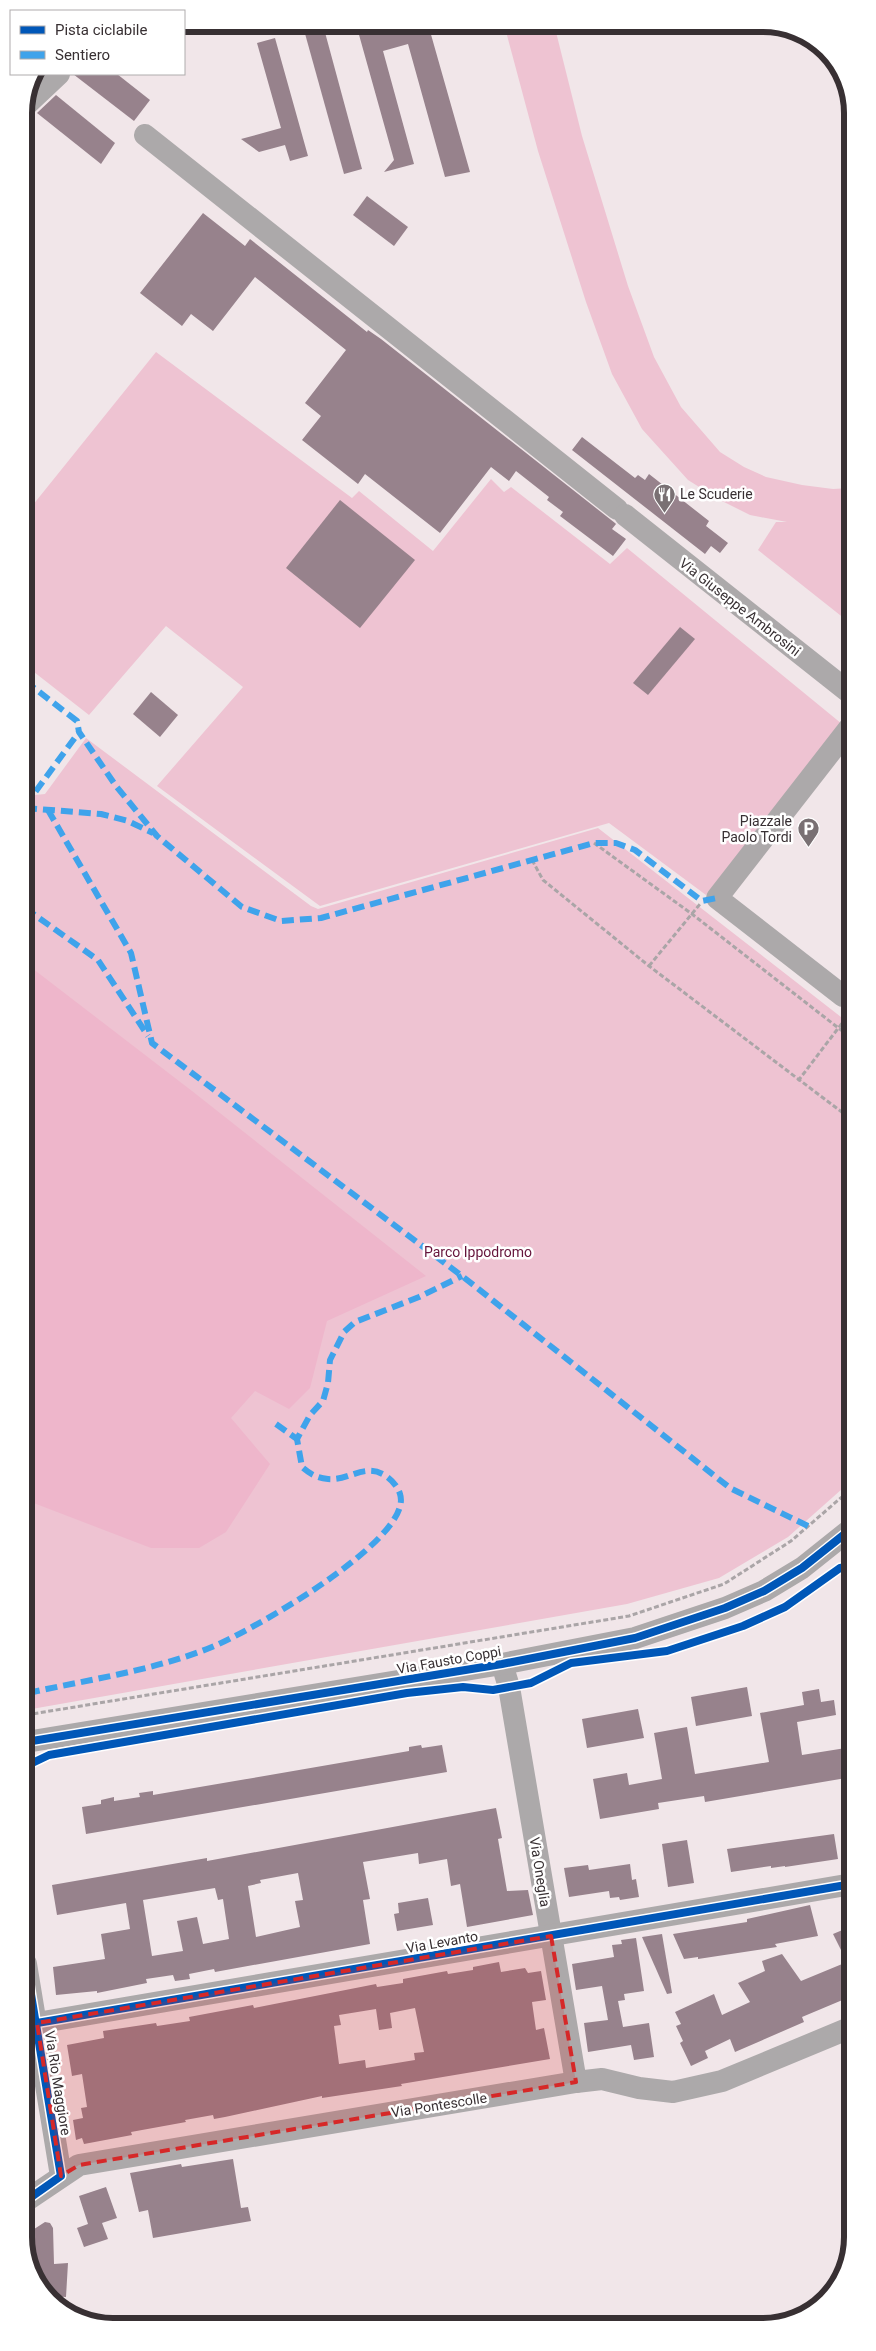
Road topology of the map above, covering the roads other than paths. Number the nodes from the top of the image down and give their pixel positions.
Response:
1 (58, 75) edge
2 (34, 97) edge
3 (145, 135) dead end
4 (844, 688) edge
5 (844, 735) edge
6 (844, 996) edge
7 (844, 1535) edge
8 (502, 1664) junction
9 (32, 1741) edge
10 (844, 1885) edge
11 (551, 1936) junction
12 (32, 1997) edge
13 (37, 2023) junction
14 (844, 2030) edge
15 (576, 2082) junction
16 (61, 2176) junction
17 (32, 2196) edge

1 - 2 street
3 - 4 street, Via Giuseppe Ambrosini
5 - 6 street
7 - 8 street, Via Fausto Coppi
8 - 9 street, Via Fausto Coppi
8 - 11 street, Via Oneglia
10 - 11 street, Via Levanto
11 - 13 street, Via Levanto
11 - 15 street, Via Oneglia
12 - 13 street, Via Rio Maggiore
13 - 16 street, Via Rio Maggiore
14 - 15 street, Via Pontescolle
15 - 16 street, Via Pontescolle
16 - 17 street, Via Pontescolle

